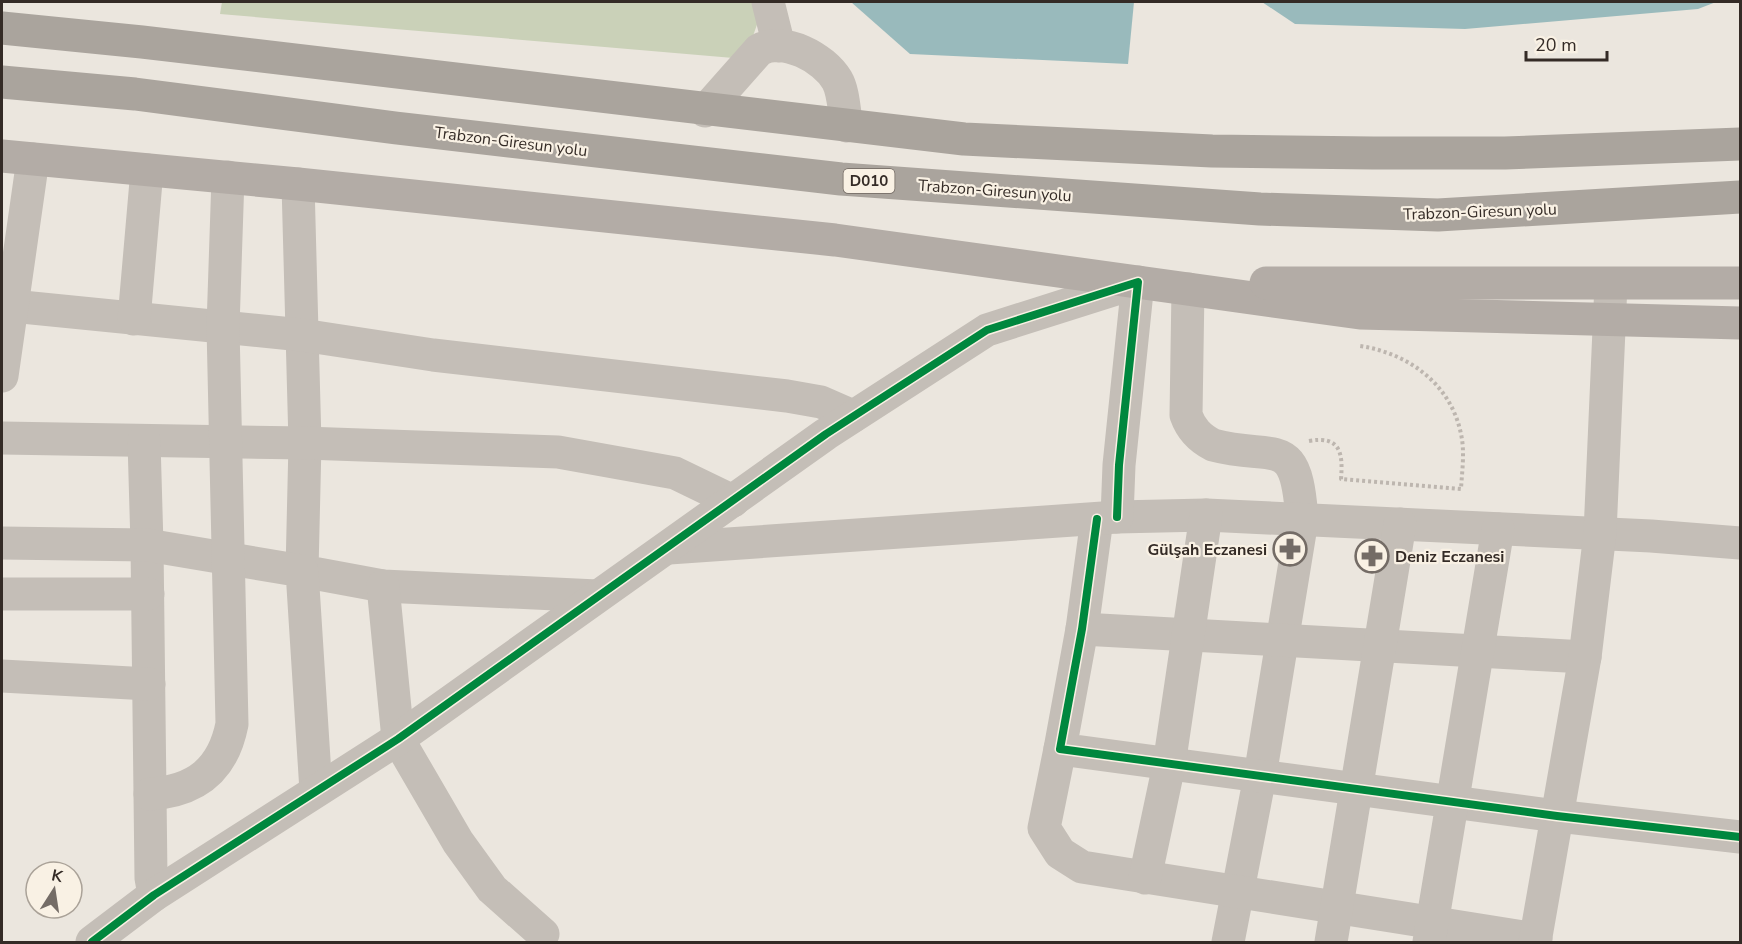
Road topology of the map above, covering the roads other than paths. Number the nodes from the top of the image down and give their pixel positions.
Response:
1 (768, 2) edge
2 (2, 28) edge
3 (779, 46) junction
4 (2, 82) edge
5 (705, 111) junction
6 (846, 126) junction
7 (1740, 144) edge
8 (2, 156) edge
9 (33, 159) junction
10 (147, 170) junction
11 (228, 177) junction
12 (298, 184) junction
13 (1740, 197) edge
14 (1438, 215) junction
15 (1740, 218) edge
16 (1138, 282) junction
17 (1740, 283) edge
18 (1611, 284) junction
19 (1188, 289) junction
20 (7, 306) edge
21 (134, 319) junction
22 (1610, 319) junction
23 (1740, 323) edge
24 (223, 327) junction
25 (302, 335) junction
26 (2, 376) edge
27 (853, 416) junction
28 (2, 438) edge
29 (144, 441) junction
30 (225, 442) junction
31 (305, 443) junction
32 (733, 501) junction
33 (1206, 515) junction
34 (1107, 518) junction
35 (1302, 520) junction
36 (1400, 524) junction
37 (1498, 529) junction
38 (1600, 533) junction
39 (2, 543) edge
40 (1740, 543) edge
41 (147, 545) junction
42 (669, 548) junction
43 (227, 559) junction
44 (302, 571) junction
45 (383, 586) junction
46 (2, 594) edge
47 (148, 594) junction
48 (597, 596) junction
49 (1083, 629) junction
50 (1190, 634) junction
51 (1282, 639) junction
52 (1381, 645) junction
53 (1478, 651) junction
54 (1585, 657) junction
55 (2, 676) edge
56 (149, 684) junction
57 (398, 739) junction
58 (1060, 749) junction
59 (1169, 765) junction
60 (1260, 776) junction
61 (1357, 789) junction
62 (316, 791) junction
63 (150, 794) junction
64 (1453, 801) junction
65 (1557, 816) junction
66 (1740, 837) edge
67 (1144, 878) junction
68 (1237, 892) junction
69 (154, 895) junction
70 (1337, 908) junction
71 (1431, 933) edge
72 (543, 934) dead end
73 (1535, 941) edge
74 (92, 942) edge
75 (1228, 942) edge
76 (1330, 942) edge

1 - 3 street
2 - 5 highway
3 - 5 street
3 - 6 street
4 - 14 highway, Trabzon-Giresun yolu / D010
5 - 6 highway
6 - 7 highway
8 - 9 main road
9 - 10 main road
9 - 20 street
10 - 11 main road
10 - 21 street
11 - 12 main road
11 - 24 street
12 - 16 main road
12 - 25 street
13 - 14 highway, Trabzon-Giresun yolu / D010
14 - 15 highway
16 - 18 main road
16 - 19 main road
16 - 27 street
16 - 34 street
17 - 18 main road
18 - 22 street
19 - 22 main road
19 - 35 street
20 - 21 street
20 - 26 street
21 - 24 street
22 - 23 main road
22 - 38 street
24 - 25 street
24 - 30 street
25 - 27 street
25 - 31 street
27 - 32 street
28 - 29 street
29 - 30 street
29 - 41 street
30 - 31 street
30 - 43 street
31 - 32 street
31 - 44 street
32 - 42 street
33 - 34 street
33 - 35 street
33 - 50 street
34 - 42 street
34 - 49 street
35 - 36 street
35 - 51 street
36 - 37 street
36 - 52 street
37 - 38 street
37 - 53 street
38 - 40 street
38 - 54 street
39 - 41 street
41 - 43 street
41 - 47 street
42 - 48 street
43 - 44 street
43 - 63 street
44 - 45 street
44 - 62 street
45 - 48 street
45 - 57 street
46 - 47 street
47 - 56 street
48 - 57 street
49 - 50 street
49 - 58 street
50 - 51 street
50 - 59 street
51 - 52 street
51 - 60 street
52 - 53 street
52 - 61 street
53 - 54 street
53 - 64 street
54 - 65 street
55 - 56 street
56 - 63 street
57 - 62 street
57 - 72 street
58 - 59 street
58 - 67 street
59 - 60 street
59 - 67 street
60 - 61 street
60 - 68 street
61 - 64 street
61 - 70 street
62 - 69 street
63 - 69 street
64 - 65 street
64 - 71 street
65 - 66 street
65 - 73 street
67 - 68 street
68 - 70 street
68 - 75 street
69 - 74 street
70 - 71 street
70 - 76 street
71 - 73 street

